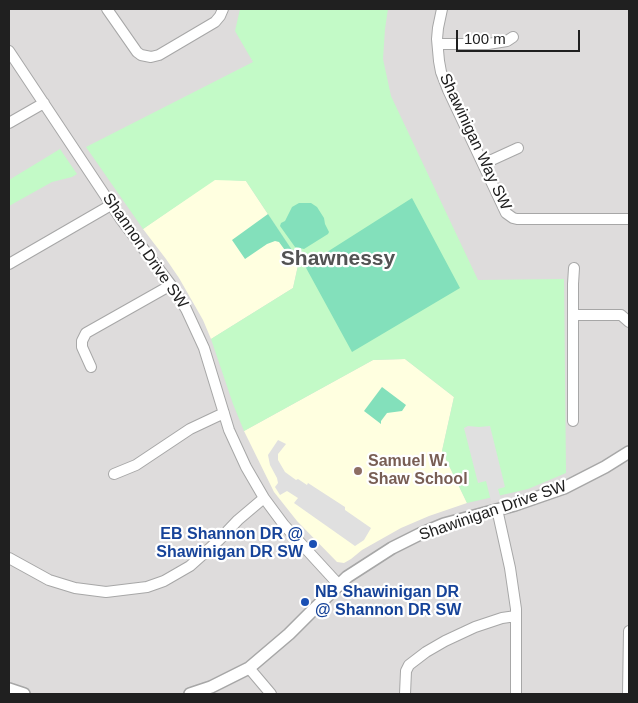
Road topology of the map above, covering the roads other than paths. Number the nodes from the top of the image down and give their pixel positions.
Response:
1 (107, 9) edge
2 (223, 9) edge
3 (442, 9) edge
4 (513, 37) dead end
5 (438, 44) junction
6 (9, 51) edge
7 (44, 103) junction
8 (9, 123) edge
9 (518, 148) dead end
10 (483, 164) junction
11 (111, 205) junction
12 (629, 219) edge
13 (9, 264) edge
14 (574, 268) dead end
15 (171, 285) junction
16 (573, 315) junction
17 (629, 322) edge
18 (91, 367) dead end
19 (224, 413) junction
20 (573, 421) dead end
21 (629, 452) edge
22 (114, 474) dead end
23 (264, 498) junction
24 (497, 509) junction
25 (9, 558) edge
26 (339, 585) junction
27 (516, 616) junction
28 (629, 631) edge
29 (249, 668) junction
30 (629, 678) edge
31 (9, 689) edge
32 (22, 694) edge
33 (190, 694) edge
34 (271, 694) edge
35 (405, 694) edge
36 (516, 694) edge
37 (628, 694) edge

1 - 2 street
3 - 5 street, Shawinigan Way SW
4 - 5 street
5 - 10 street, Shawinigan Way SW
6 - 7 street, Shannon Drive SW
7 - 8 street
7 - 11 street, Shannon Drive SW
9 - 10 street
10 - 12 street, Shawinigan Way SW
11 - 13 street
11 - 15 street, Shannon Drive SW
14 - 16 street
15 - 18 street
15 - 19 street, Shannon Drive SW
16 - 17 street
16 - 20 street
19 - 22 street
19 - 23 street, Shannon Drive SW
21 - 24 street, Shawinigan Drive SW
23 - 25 street
23 - 26 street, Shannon Drive SW
24 - 26 street, Shawinigan Drive SW
24 - 27 street
26 - 29 street, Shawinigan Drive SW
27 - 35 street
27 - 36 street
28 - 30 street
29 - 33 street, Shawinigan Drive SW
29 - 34 street
30 - 37 street
31 - 32 street

